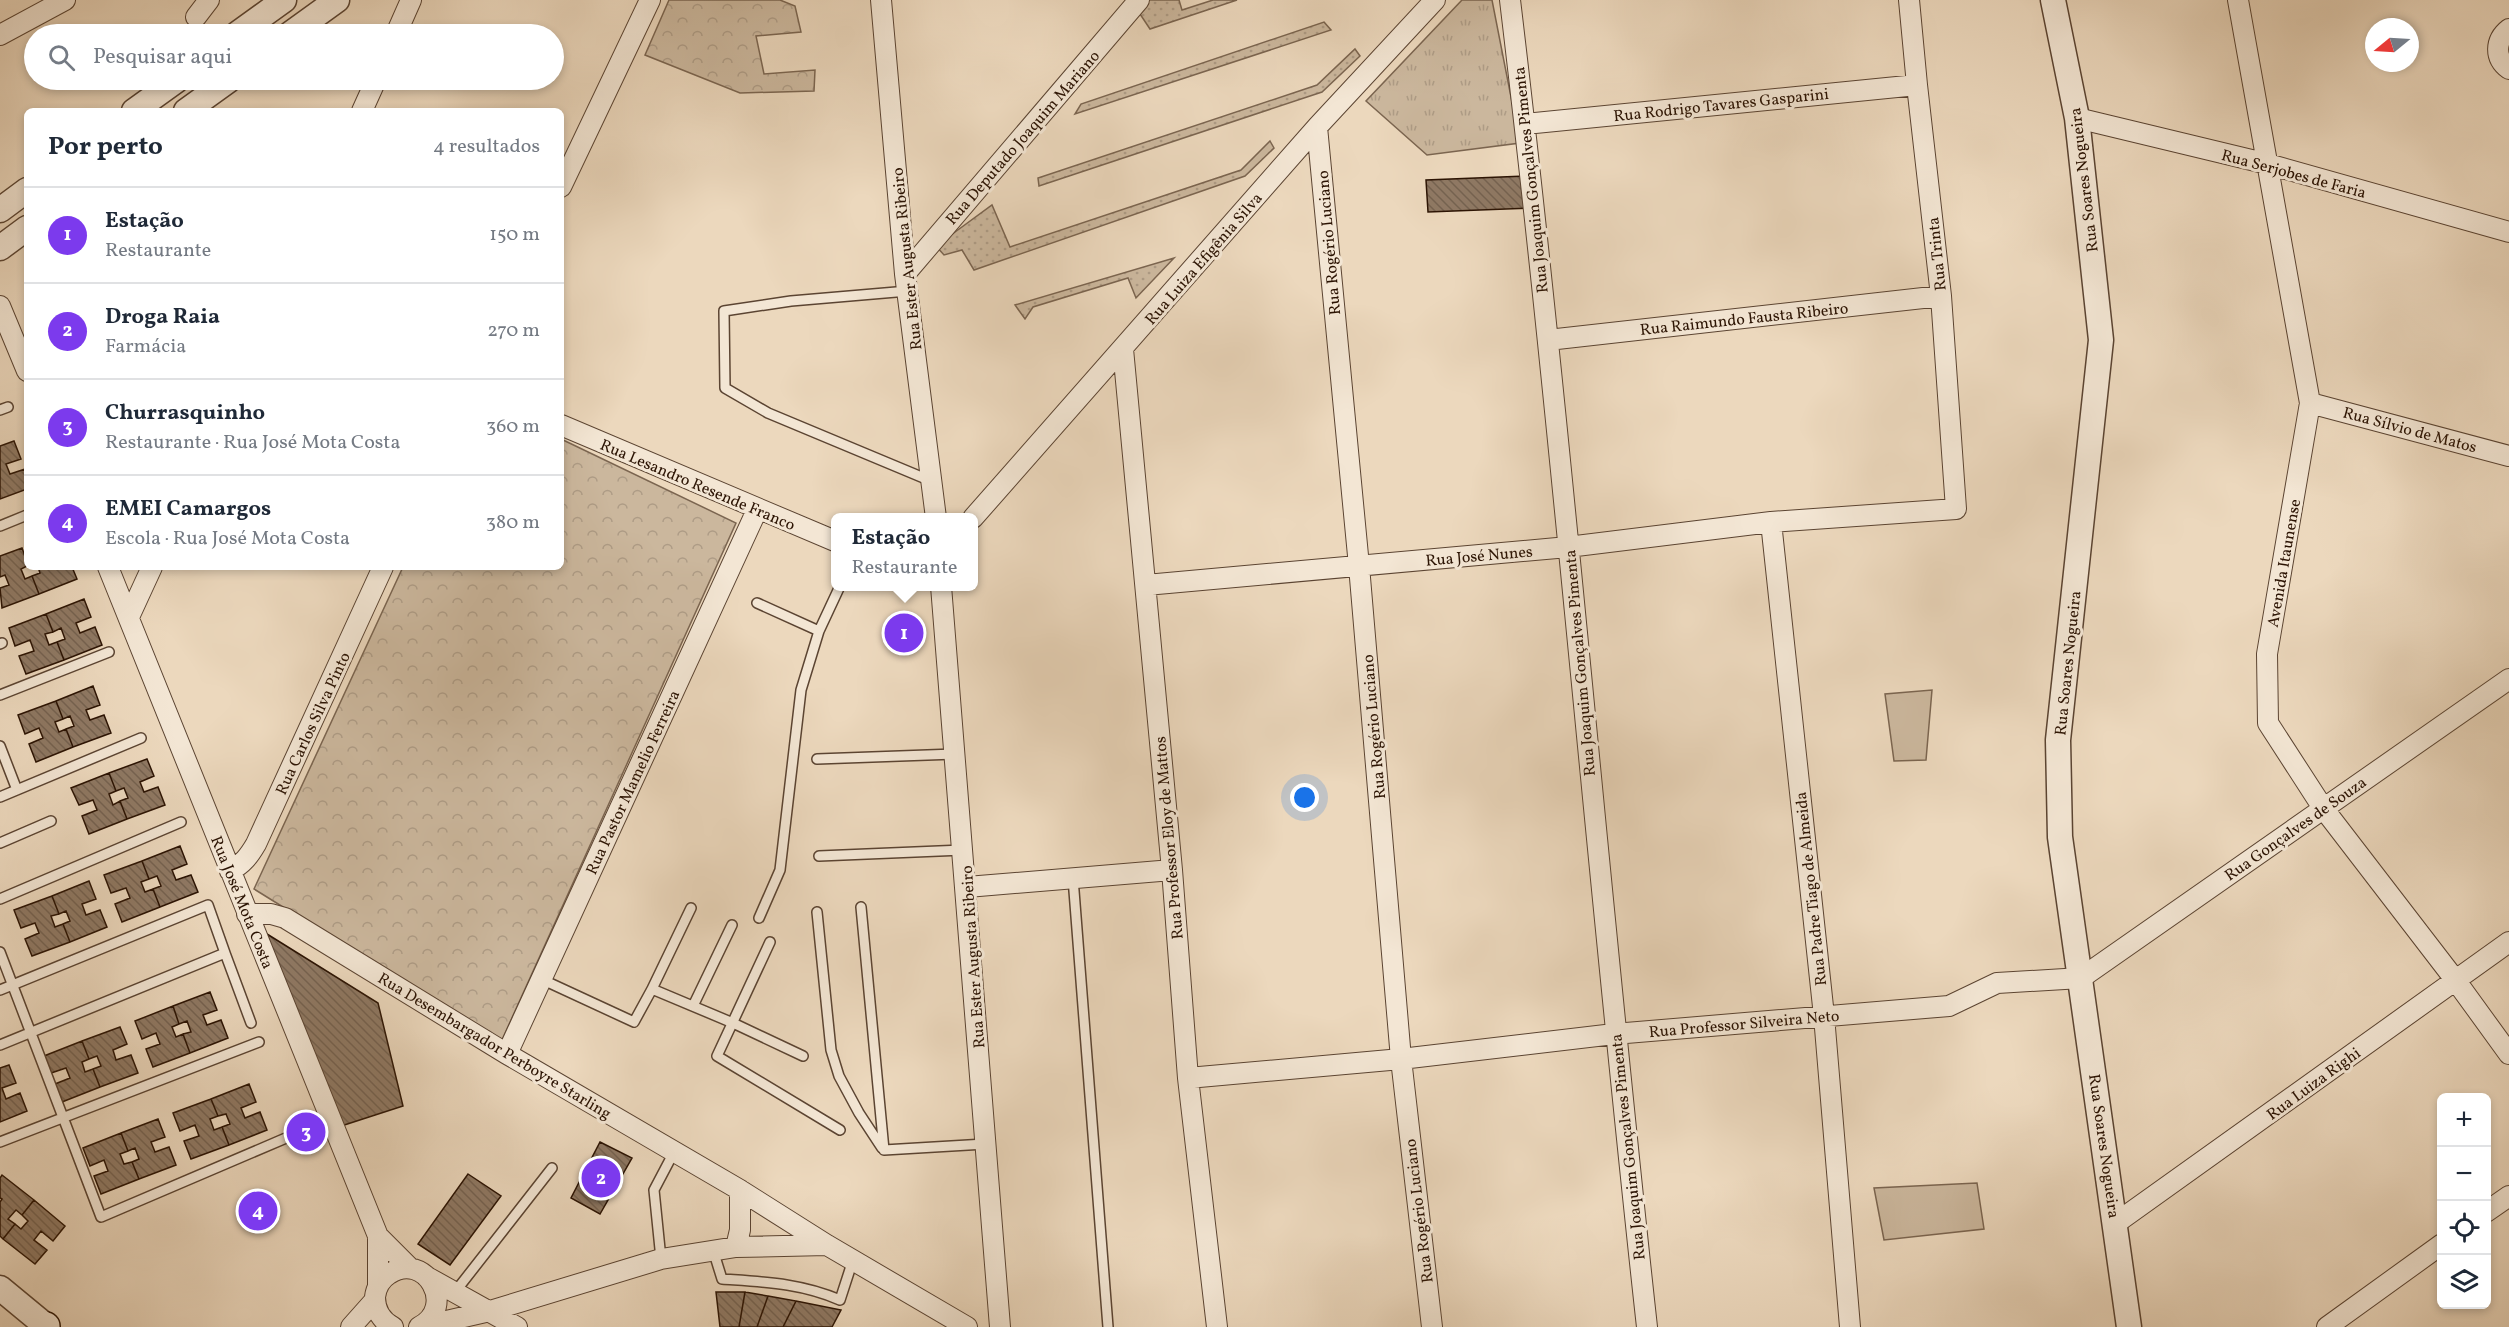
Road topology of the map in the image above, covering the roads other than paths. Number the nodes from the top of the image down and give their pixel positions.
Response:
1 (65, 0) edge
2 (209, 0) edge
3 (284, 0) edge
4 (337, 0) edge
5 (411, 0) edge
6 (650, 0) edge
7 (881, 0) edge
8 (1140, 0) edge
9 (1434, 0) edge
10 (1510, 0) edge
11 (1910, 0) edge
12 (2053, 0) edge
13 (2238, 0) edge
14 (196, 17) dead end
15 (251, 24) edge
16 (304, 24) edge
17 (400, 24) edge
18 (2509, 29) edge
19 (0, 35) edge
20 (2509, 69) edge
21 (1917, 85) junction
22 (163, 90) edge
23 (215, 90) edge
24 (371, 90) edge
25 (138, 108) edge
26 (190, 108) edge
27 (363, 108) edge
28 (2077, 118) junction
29 (1525, 123) junction
30 (1317, 128) junction
31 (2268, 164) junction
32 (564, 181) edge
33 (24, 192) edge
34 (0, 210) edge
35 (24, 230) edge
36 (2509, 232) edge
37 (0, 248) edge
38 (907, 282) junction
39 (1941, 296) junction
40 (0, 306) edge
41 (1548, 340) junction
42 (1123, 349) junction
43 (24, 364) edge
44 (2310, 403) junction
45 (564, 426) edge
46 (2509, 456) edge
47 (931, 481) junction
48 (1956, 509) joint
49 (757, 510) junction
50 (935, 513) edge
51 (977, 513) edge
52 (24, 516) edge
53 (1772, 522) junction
54 (0, 526) edge
55 (831, 539) edge
56 (1568, 547) junction
57 (1359, 566) junction
58 (109, 570) edge
59 (151, 570) edge
60 (382, 570) edge
61 (1146, 585) junction
62 (838, 591) edge
63 (941, 591) edge
64 (757, 603) dead end
65 (129, 616) junction
66 (819, 631) junction
67 (109, 652) dead end
68 (2509, 679) edge
69 (0, 695) edge
70 (141, 738) dead end
71 (0, 746) edge
72 (955, 753) junction
73 (817, 759) dead end
74 (17, 790) junction
75 (0, 797) edge
76 (2323, 808) junction
77 (51, 821) dead end
78 (181, 822) dead end
79 (0, 843) edge
80 (963, 850) junction
81 (819, 856) dead end
82 (1172, 870) junction
83 (230, 871) junction
84 (1073, 878) junction
85 (966, 887) junction
86 (0, 898) edge
87 (861, 907) dead end
88 (691, 908) dead end
89 (817, 912) dead end
90 (247, 914) junction
91 (759, 918) dead end
92 (732, 925) dead end
93 (770, 942) dead end
94 (2509, 942) edge
95 (0, 952) edge
96 (225, 953) junction
97 (2081, 978) junction
98 (541, 979) junction
99 (2456, 981) junction
100 (13, 985) junction
101 (652, 989) junction
102 (0, 990) edge
103 (693, 1006) junction
104 (1824, 1016) junction
105 (250, 1023) dead end
106 (733, 1023) junction
107 (31, 1033) junction
108 (1614, 1034) junction
109 (259, 1042) dead end
110 (0, 1045) edge
111 (507, 1054) junction
112 (2509, 1054) edge
113 (803, 1056) dead end
114 (1401, 1059) junction
115 (1188, 1078) junction
116 (63, 1118) junction
117 (840, 1130) dead end
118 (286, 1138) dead end
119 (0, 1142) edge
120 (986, 1144) junction
121 (884, 1150) junction
122 (674, 1152) junction
123 (552, 1168) dead end
124 (740, 1190) junction
125 (2509, 1196) edge
126 (2491, 1209) edge
127 (2116, 1223) junction
128 (378, 1236) junction
129 (827, 1245) junction
130 (736, 1247) junction
131 (2437, 1248) edge
132 (713, 1250) junction
133 (661, 1259) junction
134 (853, 1260) junction
135 (410, 1268) junction
136 (429, 1278) junction
137 (0, 1288) edge
138 (377, 1292) junction
139 (455, 1292) junction
140 (490, 1311) junction
141 (422, 1325) edge
142 (46, 1327) edge
143 (351, 1327) edge
144 (393, 1327) edge
145 (517, 1327) edge
146 (967, 1327) edge
147 (1000, 1327) edge
148 (1108, 1327) edge
149 (1217, 1327) edge
150 (1432, 1327) edge
151 (1647, 1327) edge
152 (1850, 1327) edge
153 (2129, 1327) edge
154 (2327, 1327) edge

1 - 19 street
2 - 14 street
3 - 15 street
4 - 16 street
5 - 17 street
6 - 32 street
7 - 38 street, Rua Ester Augusta Ribeiro
8 - 38 street, Rua Deputado Joaquim Mariano
9 - 30 street, Rua Luiza Efigênia Silva
10 - 29 street, Rua Joaquim Gonçalves Pimenta
11 - 21 street, Rua Trinta
12 - 28 street, Rua Soares Nogueira
13 - 31 street, Avenida Itaunense
18 - 20 street
21 - 29 street, Rua Rodrigo Tavares Gasparini
21 - 39 street, Rua Trinta
22 - 25 street
23 - 26 street
24 - 27 street
28 - 31 street, Rua Serjobes de Faria
28 - 97 street, Rua Soares Nogueira
29 - 41 street, Rua Joaquim Gonçalves Pimenta
30 - 42 street, Rua Luiza Efigênia Silva
30 - 57 street, Rua Rogério Luciano
31 - 36 street, Rua Serjobes de Faria
31 - 44 street, Avenida Itaunense
33 - 34 street
35 - 37 street
38 - 47 street, Rua Ester Augusta Ribeiro
38 - 47 lane
39 - 41 street, Rua Raimundo Fausta Ribeiro
39 - 48 street, Rua Trinta
40 - 43 street
41 - 56 street, Rua Joaquim Gonçalves Pimenta
42 - 51 street, Rua Luiza Efigênia Silva
42 - 61 street, Rua Professor Eloy de Mattos
44 - 46 street, Rua Sílvio de Matos
44 - 76 street, Avenida Itaunense
45 - 49 street, Rua Lesandro Resende Franco
47 - 50 street, Rua Ester Augusta Ribeiro
48 - 53 street, Rua José Nunes
49 - 55 street, Rua Lesandro Resende Franco
49 - 98 street, Rua Pastor Mamelio Ferreira
52 - 54 lane
53 - 56 street, Rua José Nunes
53 - 104 street, Rua Padre Tiago de Almeida
56 - 57 street, Rua José Nunes
56 - 108 street, Rua Joaquim Gonçalves Pimenta
57 - 61 street, Rua José Nunes
57 - 114 street, Rua Rogério Luciano
58 - 65 street, Rua José Mota Costa
59 - 65 street
60 - 83 street, Rua Carlos Silva Pinto
61 - 82 street, Rua Professor Eloy de Mattos
62 - 66 lane
63 - 72 street, Rua Ester Augusta Ribeiro
64 - 66 lane
65 - 83 street, Rua José Mota Costa
66 - 91 lane
67 - 69 lane
68 - 76 street, Rua Gonçalves de Souza
70 - 74 lane
71 - 74 lane
72 - 73 lane
72 - 80 street, Rua Ester Augusta Ribeiro
74 - 75 lane
76 - 97 street, Rua Gonçalves de Souza
76 - 99 street, Avenida Itaunense
77 - 79 lane
78 - 86 lane
80 - 81 lane
80 - 85 street, Rua Ester Augusta Ribeiro
82 - 84 street
82 - 115 street, Rua Professor Eloy de Mattos
83 - 90 street, Rua José Mota Costa
84 - 85 street
84 - 148 lane
85 - 120 street, Rua Ester Augusta Ribeiro
87 - 121 lane
88 - 101 lane
89 - 121 lane
90 - 111 street, Rua Desembargador Perboyre Starling
90 - 128 street, Rua José Mota Costa
92 - 103 lane
93 - 106 lane
94 - 99 street, Rua Luiza Righi
95 - 100 lane
96 - 100 lane
96 - 105 lane
96 - 107 lane
97 - 104 street, Rua Professor Silveira Neto
97 - 127 street, Rua Soares Nogueira
98 - 101 lane
98 - 111 street, Rua Pastor Mamelio Ferreira
99 - 112 street, Avenida Itaunense
99 - 127 street, Rua Luiza Righi
100 - 102 lane
100 - 107 lane
101 - 103 lane
103 - 106 lane
104 - 108 street, Rua Professor Silveira Neto
104 - 152 street, Rua Padre Tiago de Almeida
106 - 113 lane
106 - 117 lane
107 - 110 lane
107 - 116 lane
108 - 114 street, Rua Professor Silveira Neto
108 - 151 street, Rua Joaquim Gonçalves Pimenta
109 - 116 lane
111 - 122 street, Rua Desembargador Perboyre Starling
114 - 115 street, Rua Professor Silveira Neto
114 - 150 street, Rua Rogério Luciano
115 - 149 street, Rua Professor Eloy de Mattos
116 - 118 lane
116 - 119 lane
120 - 121 lane
120 - 147 street, Rua Ester Augusta Ribeiro
122 - 124 street, Rua Desembargador Perboyre Starling
122 - 133 lane
123 - 139 lane
124 - 129 street, Rua Desembargador Perboyre Starling
124 - 130 street
125 - 126 street
127 - 153 street, Rua Soares Nogueira
128 - 135 street, Rua José Mota Costa
128 - 138 street, Rua José Mota Costa
129 - 130 street
129 - 134 street, Rua Desembargador Perboyre Starling
130 - 132 street
131 - 154 street
132 - 133 street
132 - 134 lane
133 - 140 street
134 - 146 street, Rua Desembargador Perboyre Starling
135 - 136 street, Rua José Mota Costa
135 - 138 street
136 - 139 street, Rua José Mota Costa
136 - 141 street
137 - 142 street
138 - 143 street
138 - 144 street
139 - 140 street, Rua José Mota Costa
140 - 141 street
140 - 145 street, Rua José Mota Costa

